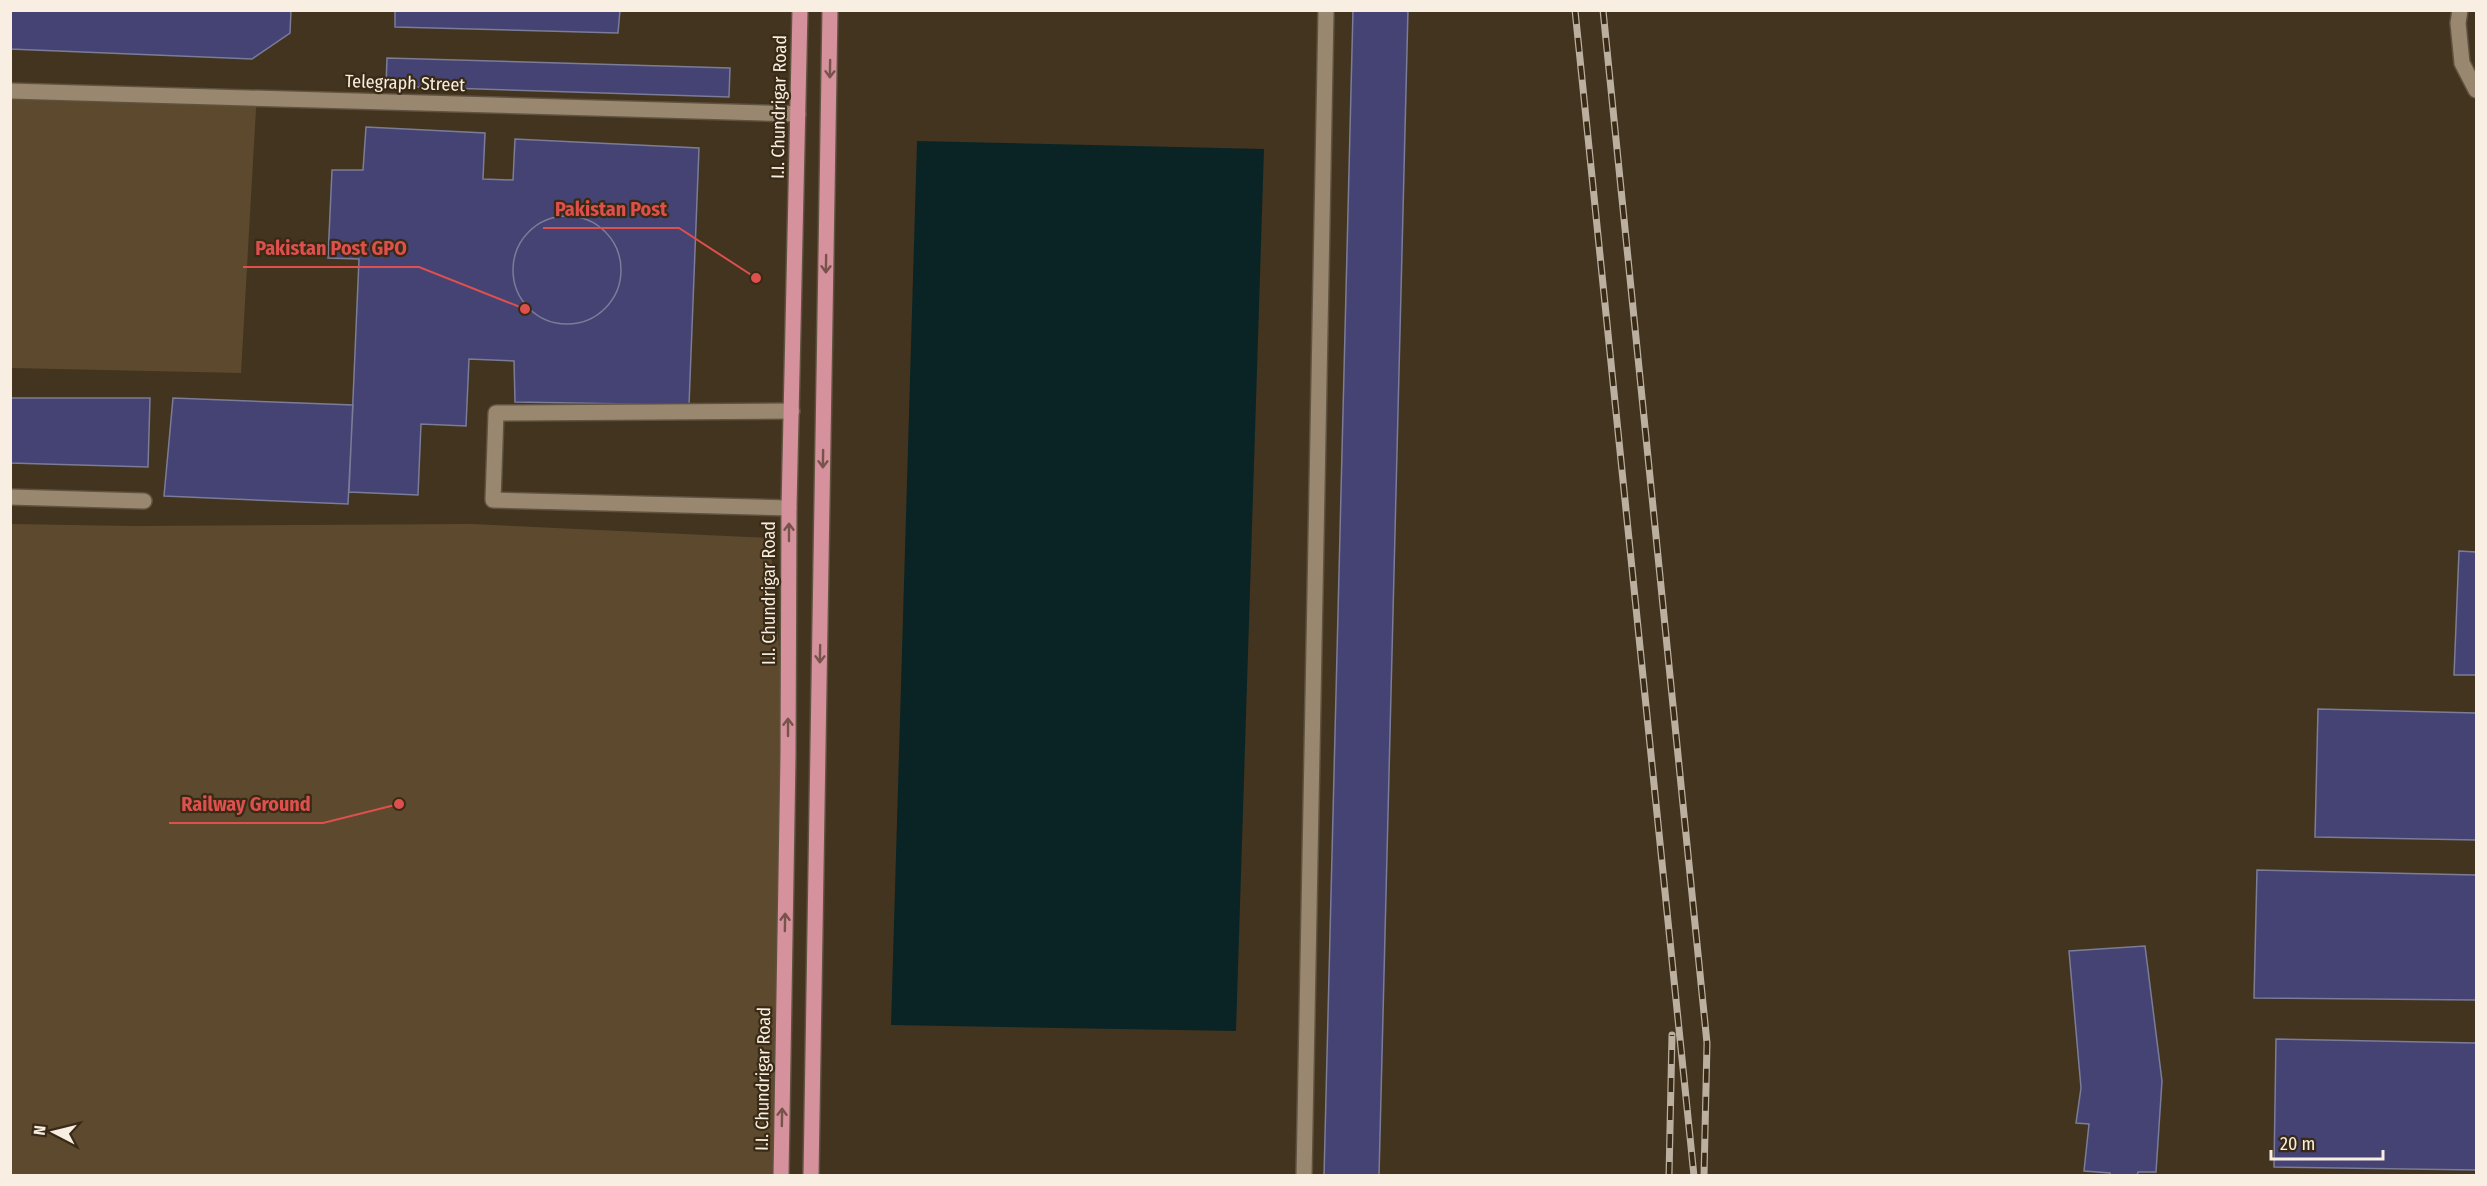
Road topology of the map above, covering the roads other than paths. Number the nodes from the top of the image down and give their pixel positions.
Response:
1 (800, 10) edge
2 (831, 10) edge
3 (1326, 10) edge
4 (2460, 10) edge
5 (2476, 90) edge
6 (10, 91) edge
7 (798, 114) junction
8 (792, 411) junction
9 (10, 497) edge
10 (144, 501) dead end
11 (789, 508) junction
12 (781, 1176) edge
13 (811, 1176) edge
14 (1304, 1176) edge

1 - 7 main road, I.I. Chundrigar Road
2 -> 13 main road
3 - 14 street
4 - 5 street
6 - 7 street, Telegraph Street
7 - 8 main road, I.I. Chundrigar Road
8 - 11 main road, I.I. Chundrigar Road
8 - 11 street
9 - 10 street
12 -> 11 main road, I.I. Chundrigar Road

